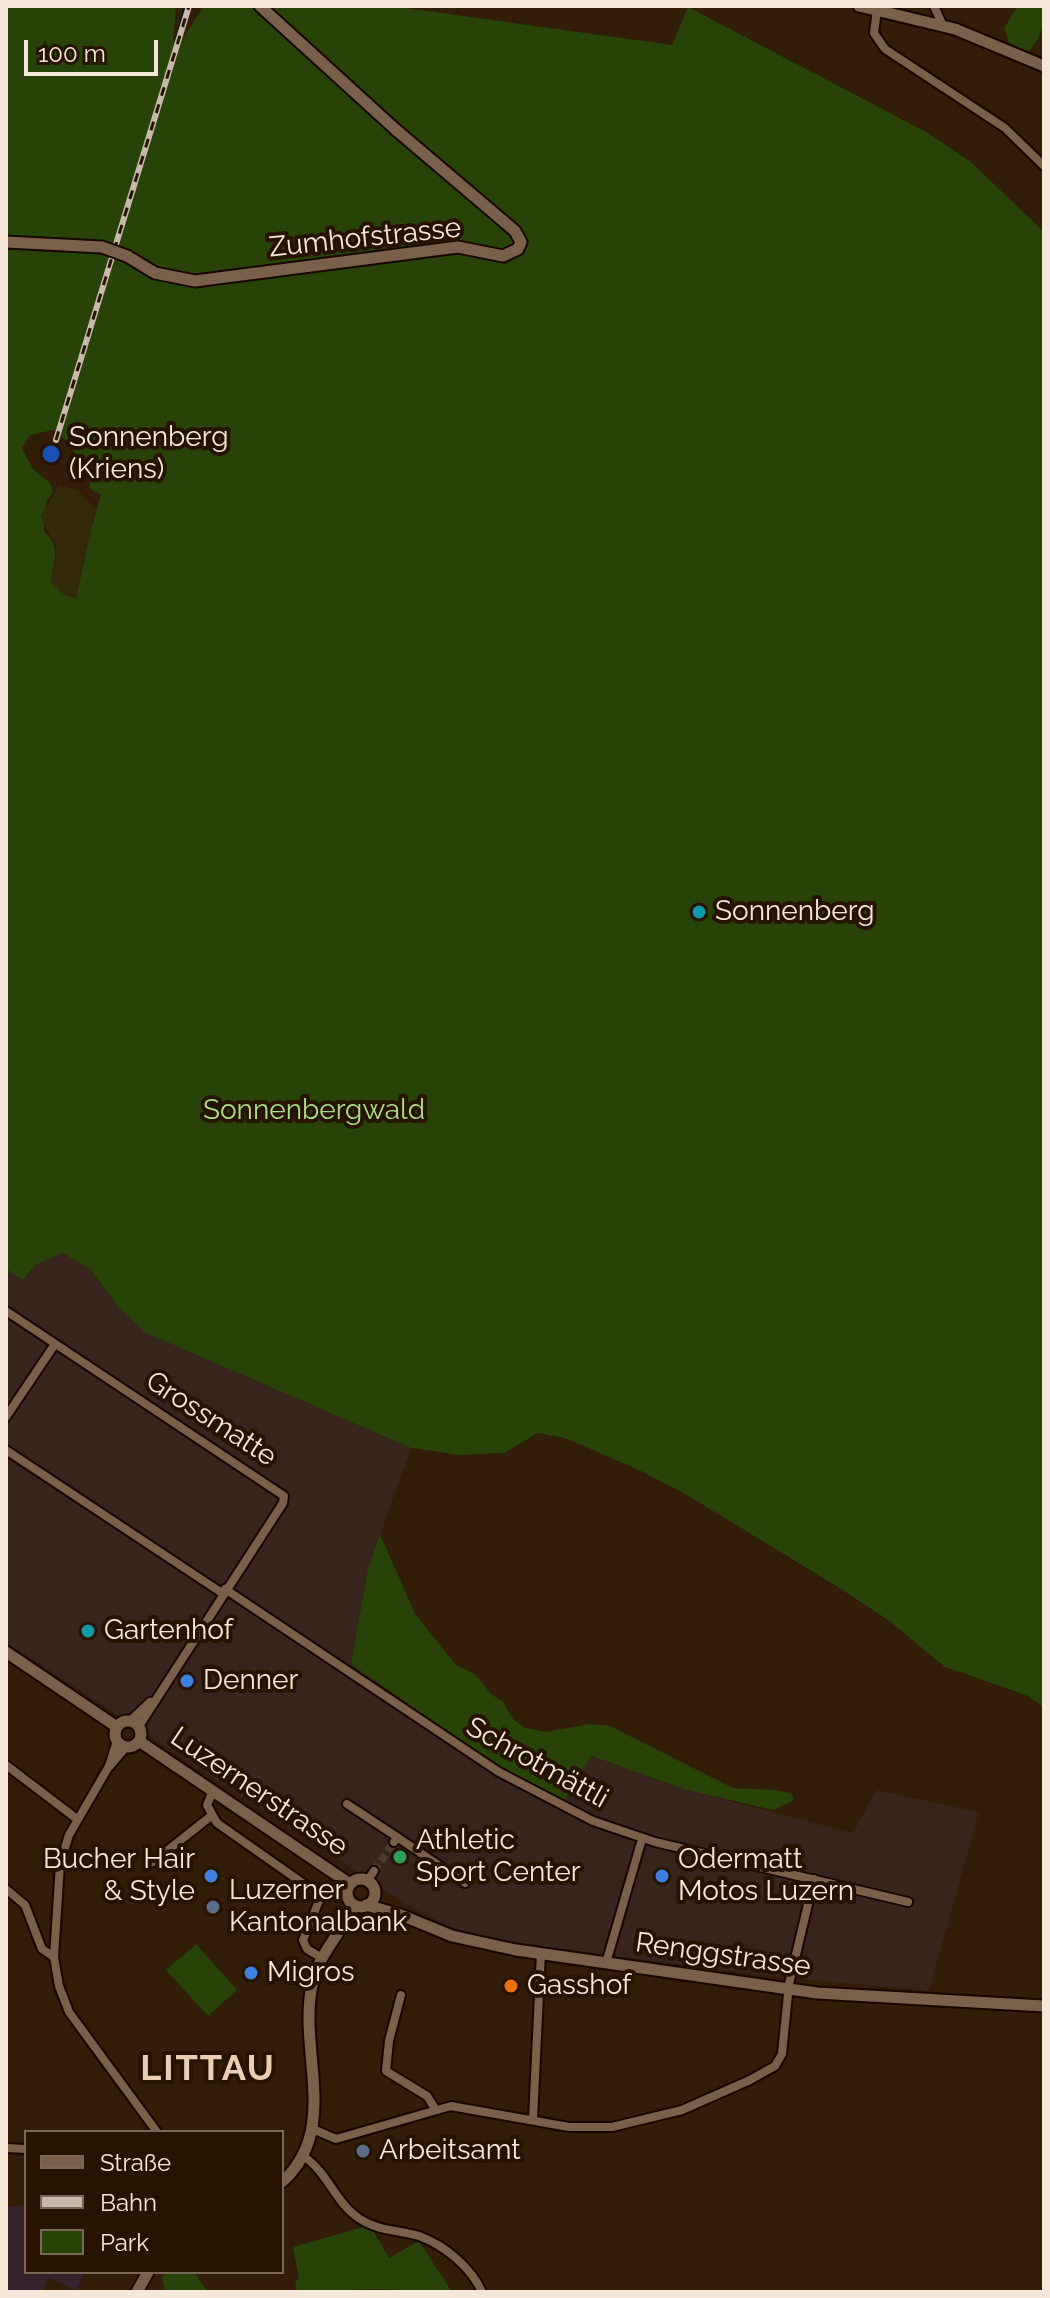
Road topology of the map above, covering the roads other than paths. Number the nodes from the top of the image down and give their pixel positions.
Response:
1 (260, 6) edge
2 (859, 6) edge
3 (934, 6) edge
4 (877, 10) junction
5 (943, 26) junction
6 (1044, 66) edge
7 (1044, 166) edge
8 (6, 242) edge
9 (6, 1311) edge
10 (55, 1344) junction
11 (6, 1417) edge
12 (6, 1450) edge
13 (223, 1591) junction
14 (6, 1652) edge
15 (135, 1723) junction
16 (117, 1727) junction
17 (139, 1741) junction
18 (122, 1744) junction
19 (6, 1765) edge
20 (213, 1791) junction
21 (347, 1804) dead end
22 (211, 1816) junction
23 (77, 1819) junction
24 (642, 1839) junction
25 (153, 1862) dead end
26 (814, 1879) junction
27 (372, 1880) junction
28 (465, 1883) dead end
29 (350, 1884) junction
30 (6, 1889) edge
31 (908, 1902) dead end
32 (360, 1905) junction
33 (401, 1915) junction
34 (541, 1953) junction
35 (54, 1957) junction
36 (322, 1958) junction
37 (606, 1963) junction
38 (789, 1988) junction
39 (401, 1995) dead end
40 (1044, 2006) edge
41 (436, 2110) junction
42 (533, 2119) junction
43 (313, 2129) junction
44 (156, 2130) edge
45 (303, 2156) junction
46 (284, 2180) edge
47 (147, 2274) edge
48 (137, 2292) edge
49 (482, 2292) edge

1 - 8 street, Zumhofstrasse, bridge
2 - 4 street
3 - 5 street
4 - 5 street
4 - 7 street
5 - 6 street
9 - 10 street, Grossmatte
10 - 11 street
10 - 13 street, Grossmatte
12 - 13 street
13 - 15 street, Grossmatte
13 - 24 street, Schrotmättli
14 - 16 street
15 - 16 street
15 - 17 street
16 - 18 street
17 - 18 street
17 - 20 street, Luzernerstrasse
18 - 23 street
19 - 23 street
20 - 22 street
20 - 29 street, Luzernerstrasse
21 - 28 street
22 - 25 street
22 - 36 street
23 - 35 street
24 - 26 street, Schrotmättli
24 - 37 street
26 - 31 street, Schrotmättli
26 - 38 street
27 - 29 street
27 - 32 street
27 - 33 street, Renggstrasse
29 - 32 street
30 - 35 street
32 - 33 street, Renggstrasse
32 - 36 street
33 - 34 street, Renggstrasse
34 - 37 street, Renggstrasse
34 - 42 street
35 - 44 street
36 - 43 street
37 - 38 street, Renggstrasse
38 - 40 street, Renggstrasse
38 - 42 street
39 - 41 street
41 - 42 street
41 - 43 street
43 - 45 street
45 - 46 street
45 - 49 street
47 - 48 street

